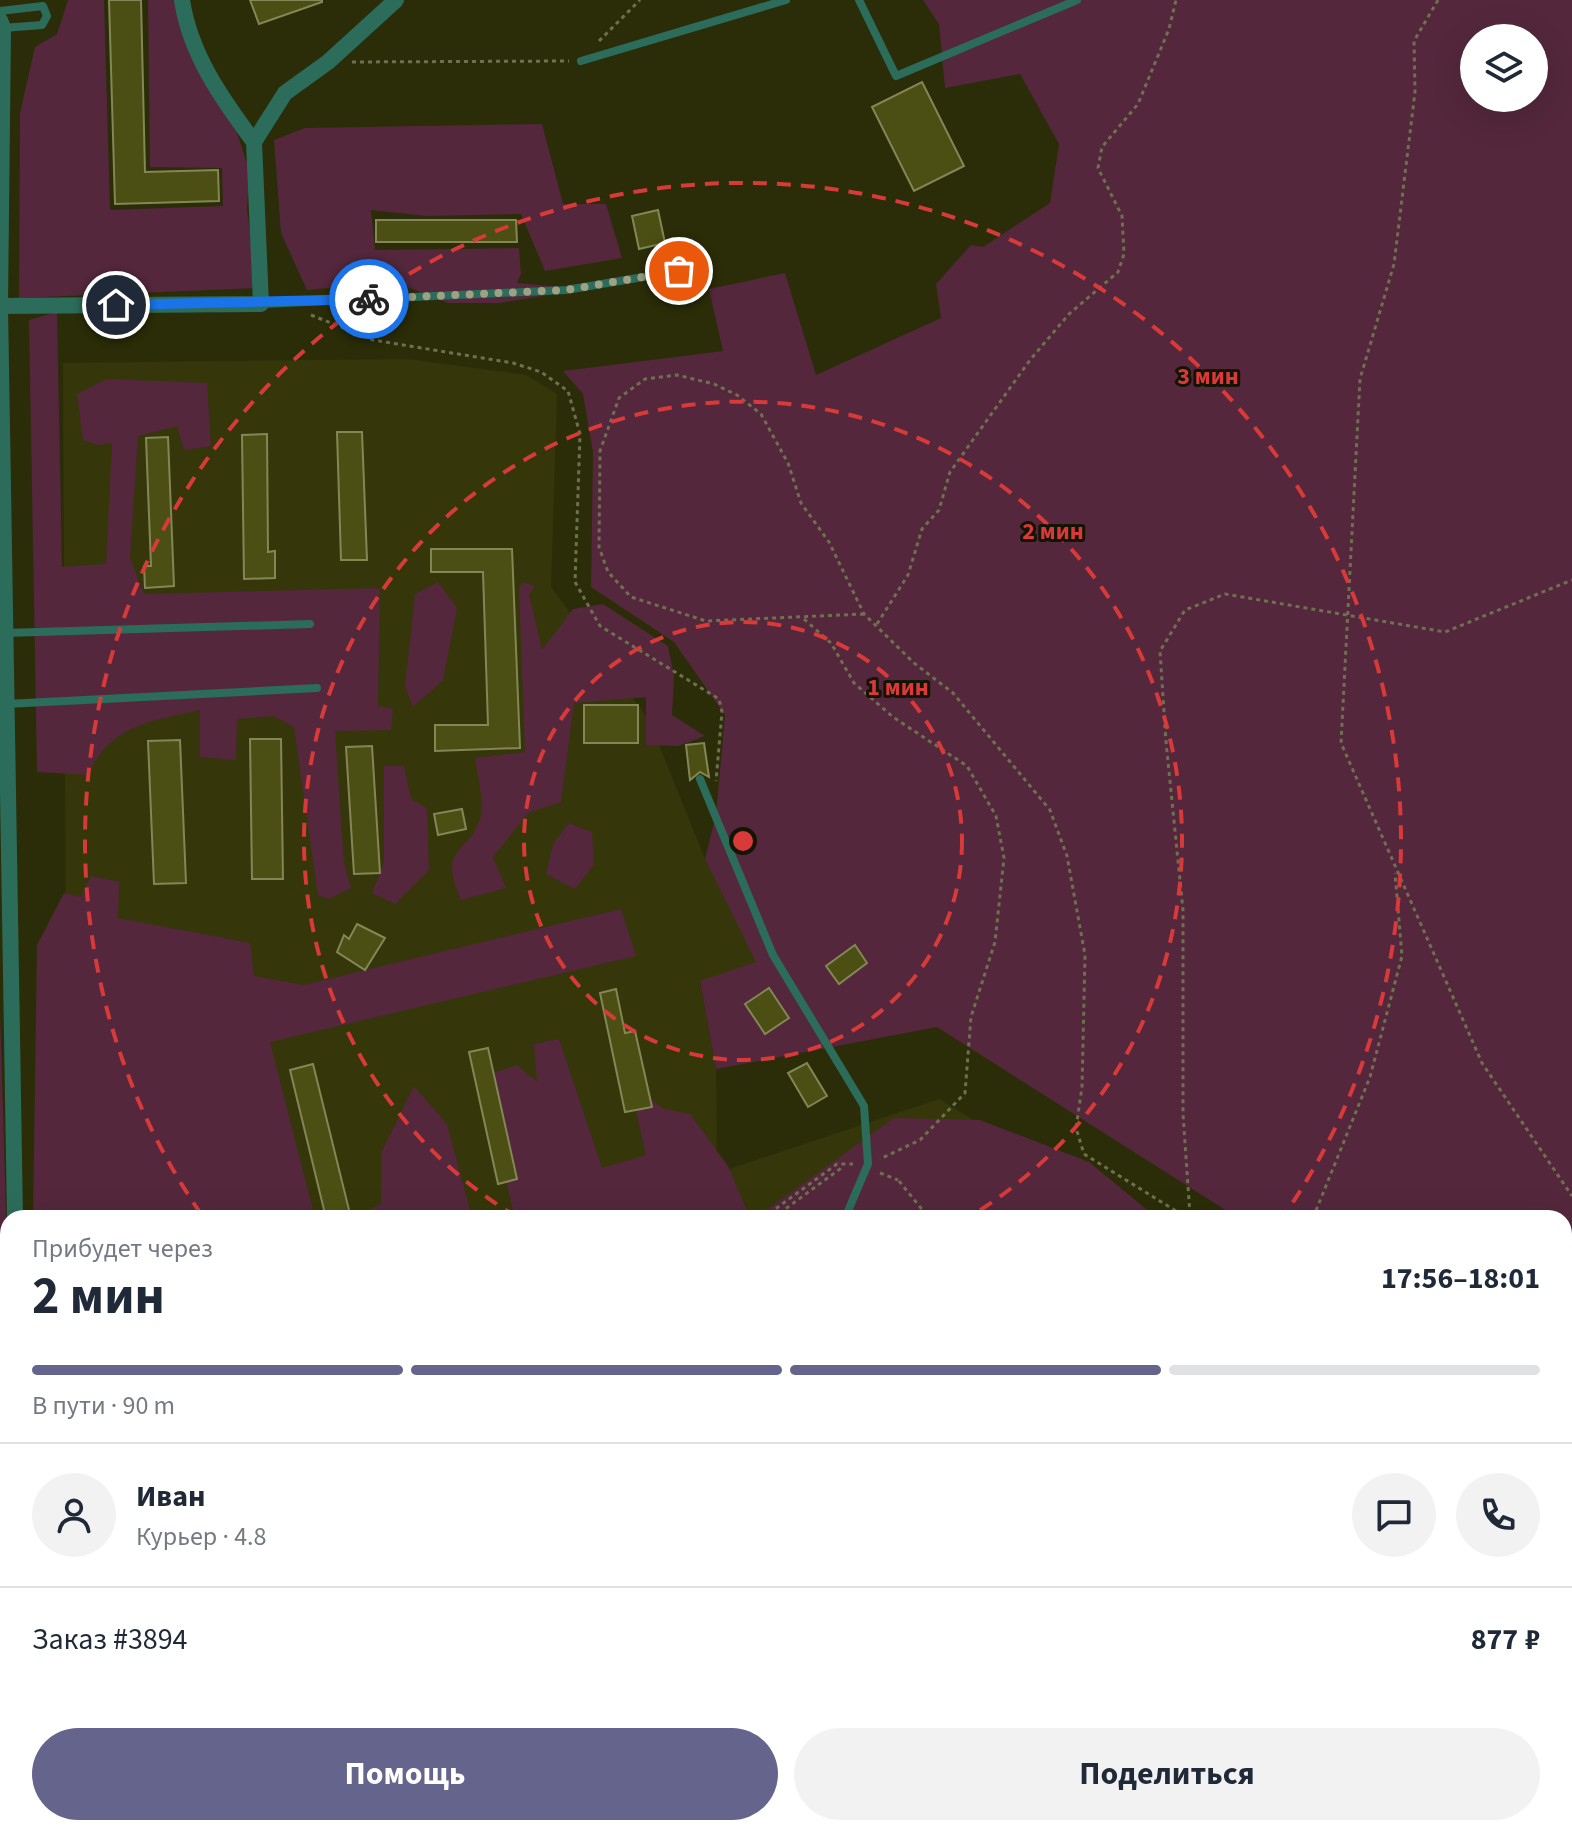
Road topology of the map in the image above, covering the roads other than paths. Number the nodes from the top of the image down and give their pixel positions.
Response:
1 (182, 0) edge
2 (396, 0) edge
3 (786, 0) edge
4 (859, 0) edge
5 (1077, 0) edge
6 (1, 20) edge
7 (581, 61) road end
8 (254, 142) junction
9 (681, 243) dead end
10 (261, 304) junction
11 (0, 306) edge
12 (1, 362) edge
13 (2, 532) edge
14 (310, 624) dead end
15 (4, 633) junction
16 (317, 688) dead end
17 (6, 704) junction
18 (700, 779) dead end
19 (6, 988) edge
20 (15, 1210) edge
21 (848, 1210) edge

1 - 8 street
2 - 8 street
3 - 7 lane
4 - 5 lane
6 - 6 lane
6 - 11 street
8 - 10 street
9 - 10 lane
10 - 11 street
11 - 12 street
12 - 13 street
13 - 15 street
14 - 15 lane
15 - 17 street
16 - 17 lane
17 - 19 street
18 - 21 lane
19 - 20 street

